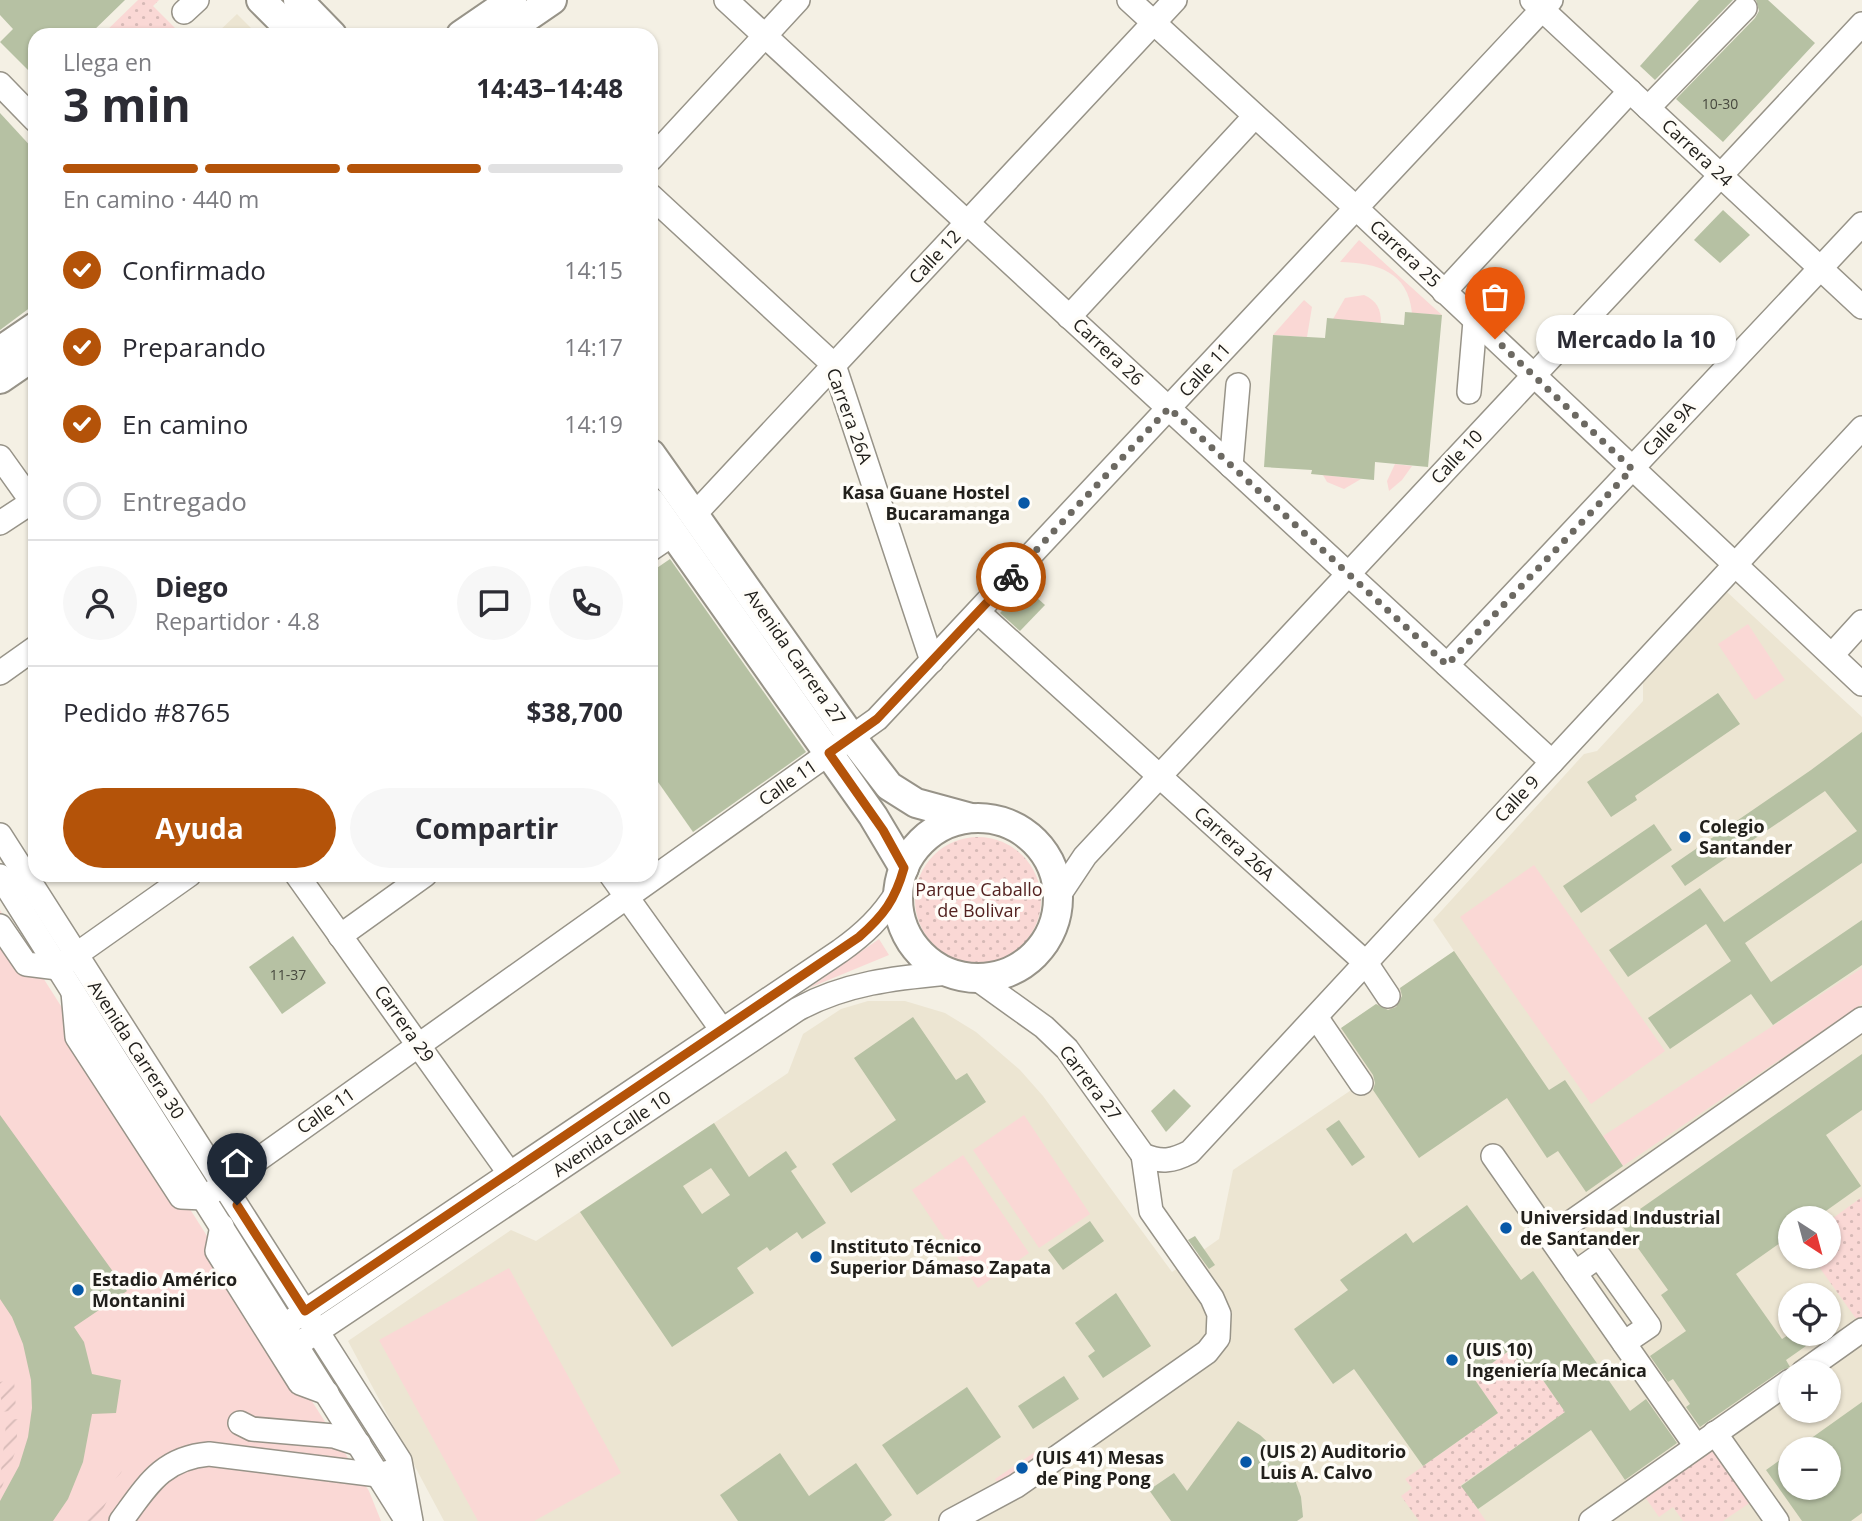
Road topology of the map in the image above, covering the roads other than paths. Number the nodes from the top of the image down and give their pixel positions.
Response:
1 (261, 0) edge
2 (298, 0) edge
3 (512, 0) edge
4 (552, 0) edge
5 (726, 0) edge
6 (798, 0) edge
7 (1129, 0) edge
8 (1175, 0) edge
9 (1541, 3) edge
10 (1745, 8) dead end
11 (1154, 23) junction
12 (1862, 24) edge
13 (289, 28) edge
14 (325, 28) edge
15 (471, 28) edge
16 (511, 28) edge
17 (765, 36) junction
18 (0, 84) edge
19 (1630, 91) junction
20 (1648, 108) junction
21 (28, 113) edge
22 (1255, 116) junction
23 (658, 151) edge
24 (1720, 175) junction
25 (658, 202) edge
26 (1356, 208) junction
27 (967, 222) junction
28 (1862, 223) edge
29 (1820, 268) junction
30 (1444, 292) junction
31 (1862, 307) edge
32 (1069, 317) junction
33 (1475, 321) junction
34 (28, 332) edge
35 (0, 351) edge
36 (28, 360) edge
37 (834, 365) junction
38 (1533, 376) junction
39 (0, 379) edge
40 (1238, 385) dead end
41 (1469, 392) dead end
42 (1169, 408) junction
43 (1862, 428) edge
44 (0, 457) edge
45 (658, 464) edge
46 (1231, 466) junction
47 (1632, 469) junction
48 (28, 495) edge
49 (28, 507) edge
50 (694, 514) junction
51 (0, 523) edge
52 (662, 542) edge
53 (1734, 565) junction
54 (1348, 574) junction
55 (978, 612) junction
56 (1862, 622) edge
57 (28, 653) edge
58 (1832, 655) junction
59 (932, 662) junction
60 (1447, 665) junction
61 (0, 673) edge
62 (1862, 684) edge
63 (841, 746) junction
64 (1552, 762) junction
65 (1159, 776) junction
66 (971, 818) junction
67 (0, 835) edge
68 (658, 875) edge
69 (0, 876) edge
70 (901, 880) junction
71 (179, 882) edge
72 (302, 882) edge
73 (415, 882) edge
74 (616, 882) edge
75 (648, 882) edge
76 (1059, 895) junction
77 (627, 897) junction
78 (0, 926) edge
79 (341, 936) junction
80 (66, 961) junction
81 (1366, 963) junction
82 (948, 973) junction
83 (977, 979) junction
84 (1388, 996) dead end
85 (1316, 1017) junction
86 (1862, 1019) edge
87 (722, 1030) junction
88 (419, 1045) junction
89 (1361, 1083) dead end
90 (1143, 1155) junction
91 (1493, 1156) dead end
92 (510, 1174) junction
93 (223, 1184) junction
94 (204, 1198) junction
95 (222, 1226) junction
96 (1550, 1237) junction
97 (305, 1311) junction
98 (285, 1325) junction
99 (1862, 1330) edge
100 (318, 1331) junction
101 (297, 1345) junction
102 (1820, 1360) edge
103 (1778, 1389) edge
104 (327, 1393) junction
105 (240, 1423) dead end
106 (1706, 1440) junction
107 (359, 1444) junction
108 (400, 1461) junction
109 (378, 1475) junction
110 (986, 1513) edge
111 (121, 1521) edge
112 (409, 1521) edge
113 (951, 1521) edge
114 (1591, 1521) edge
115 (1777, 1521) edge

1 - 13 main road
2 - 14 main road
3 - 15 main road
4 - 16 main road
5 - 17 street, Carrera 26
6 - 17 street
7 - 11 street, Carrera 25
8 - 11 street, Calle 12
9 - 19 street, Carrera 24
9 - 26 street, Calle 11
10 - 20 street
11 - 22 street, Carrera 25
11 - 27 street, Calle 12
12 - 24 street, Calle 10
17 - 23 street
17 - 27 street, Carrera 26
18 - 21 street
19 - 20 street, Carrera 24
19 - 30 street
20 - 24 street, Carrera 24
22 - 26 street, Carrera 25
22 - 32 street
24 - 29 street, Carrera 24
24 - 38 street, Calle 10
25 - 37 street, Carrera 26A
26 - 30 street, Carrera 25
26 - 42 street, Calle 11
27 - 32 street, Carrera 26
27 - 37 street, Calle 12
28 - 29 street, Calle 9A
29 - 31 street, Carrera 24
29 - 47 street, Calle 9A
30 - 33 street, Carrera 25
32 - 42 street, Carrera 26
33 - 38 street, Carrera 25
33 - 41 street
34 - 35 main road
36 - 39 main road
37 - 50 street, Calle 12
37 - 59 street, Carrera 26A
38 - 47 street, Carrera 25
38 - 54 street, Calle 10
40 - 46 street
42 - 46 street, Carrera 26
42 - 55 street, Calle 11
43 - 53 street, Calle 9
44 - 48 street
45 - 50 main road, Avenida Carrera 27
46 - 54 street, Carrera 26
47 - 53 street, Carrera 25
47 - 60 street, Calle 9A
49 - 51 street
50 - 63 main road, Avenida Carrera 27
52 - 63 main road, Avenida Carrera 27
53 - 58 street, Carrera 25
53 - 64 street, Calle 9
54 - 60 street, Carrera 26
54 - 65 street, Calle 10
55 - 59 street, Calle 11
55 - 65 street, Carrera 26A
56 - 58 street
57 - 61 street
58 - 62 street, Carrera 25
59 - 63 street, Calle 11
60 - 64 street, Carrera 26
63 - 66 main road, Avenida Carrera 27
63 - 68 street, Calle 11
63 - 70 main road, Avenida Carrera 27
64 - 81 street, Calle 9
65 - 76 street, Calle 10
65 - 81 street, Carrera 26A
66 - 70 main road
66 - 76 main road
67 - 80 street, Avenida Carrera 30
69 - 80 street, Avenida Carrera 30
70 - 82 main road
70 - 87 street, Avenida Calle 10
71 - 80 street
72 - 79 street, Carrera 29
73 - 79 street
74 - 77 street
75 - 77 street, Calle 11
76 - 83 main road
77 - 87 street
77 - 88 street, Calle 11
78 - 80 street
79 - 88 street, Carrera 29
80 - 93 street, Avenida Carrera 30
80 - 94 street, Avenida Carrera 30
81 - 84 street, Carrera 26A
81 - 85 street, Calle 9
82 - 83 main road
82 - 100 street, Avenida Calle 10
83 - 90 street, Carrera 27
85 - 89 street
85 - 90 street, Calle 9
86 - 96 street
87 - 92 street, Avenida Calle 10
88 - 92 street, Carrera 29
88 - 93 street, Calle 11
90 - 110 street
91 - 96 street
92 - 97 street, Avenida Calle 10
93 - 94 street, Calle 11
93 - 97 street, Avenida Carrera 30
94 - 95 street, Avenida Carrera 30
95 - 98 street, Avenida Carrera 30
95 - 104 street
96 - 106 street
97 - 98 street, Avenida Calle 10
97 - 100 street, Avenida Carrera 30
98 - 101 street, Avenida Carrera 30
99 - 102 street
100 - 101 street, Avenida Calle 10
100 - 108 street, Avenida Carrera 30
101 - 104 street, Avenida Carrera 30
103 - 106 street
104 - 107 street, Avenida Carrera 30
105 - 107 street
106 - 114 street
106 - 115 street
107 - 109 street, Avenida Carrera 30
108 - 109 street
108 - 112 street, Avenida Carrera 30
109 - 111 street
109 - 112 street, Avenida Carrera 30
110 - 113 street

